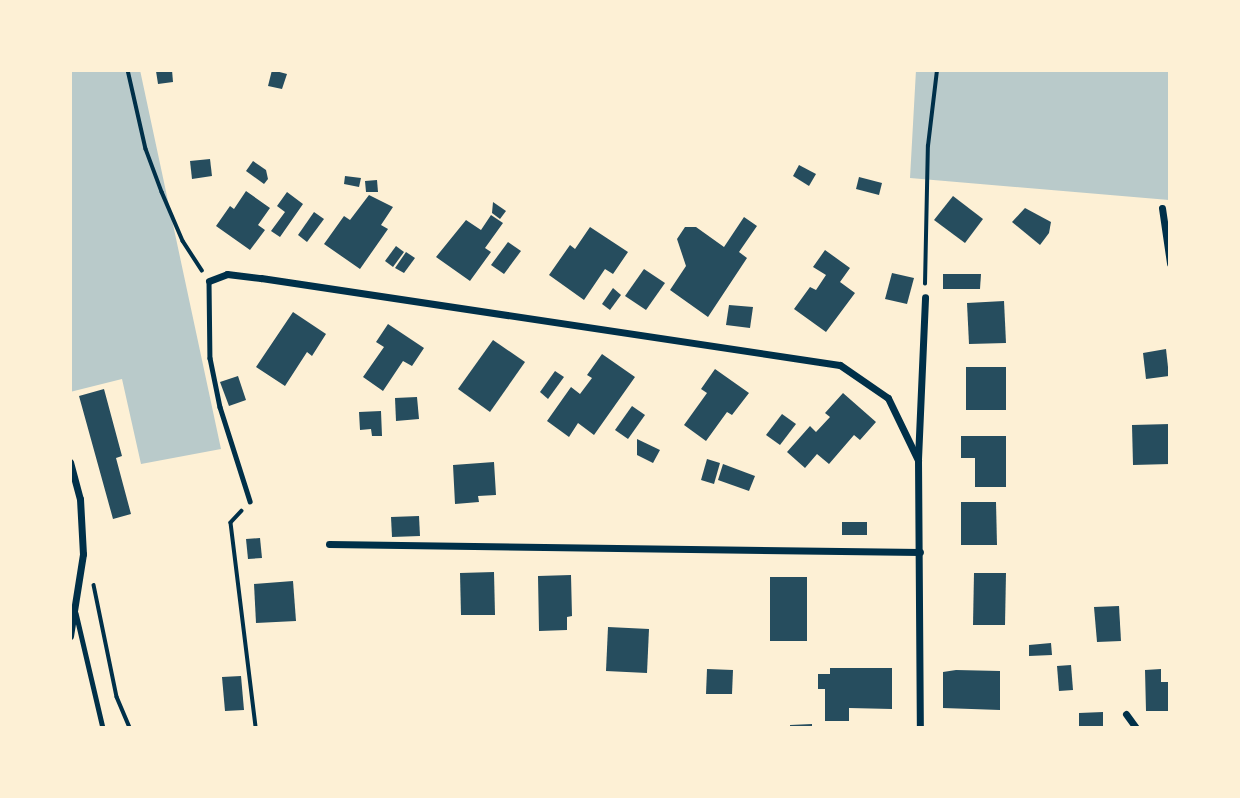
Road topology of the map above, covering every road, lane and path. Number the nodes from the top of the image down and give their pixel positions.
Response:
1 (128, 70) edge
2 (937, 70) edge
3 (1162, 208) dead end
4 (1170, 263) edge
5 (209, 281) junction
6 (925, 297) joint
7 (918, 460) junction
8 (70, 462) edge
9 (250, 501) joint
10 (329, 544) dead end
11 (920, 552) junction
12 (83, 554) junction
13 (75, 610) junction
14 (70, 636) edge
15 (1126, 714) dead end
16 (103, 728) edge
17 (130, 728) edge
18 (256, 728) edge
19 (920, 728) edge
20 (1136, 728) edge

1 - 5 path
2 - 6 path
3 - 4 street
5 - 7 street
5 - 9 lane
6 - 7 street
7 - 11 street
8 - 12 street
9 - 18 path
10 - 11 street
11 - 19 street
12 - 13 street
12 - 17 path
13 - 14 street
13 - 16 lane
15 - 20 street

